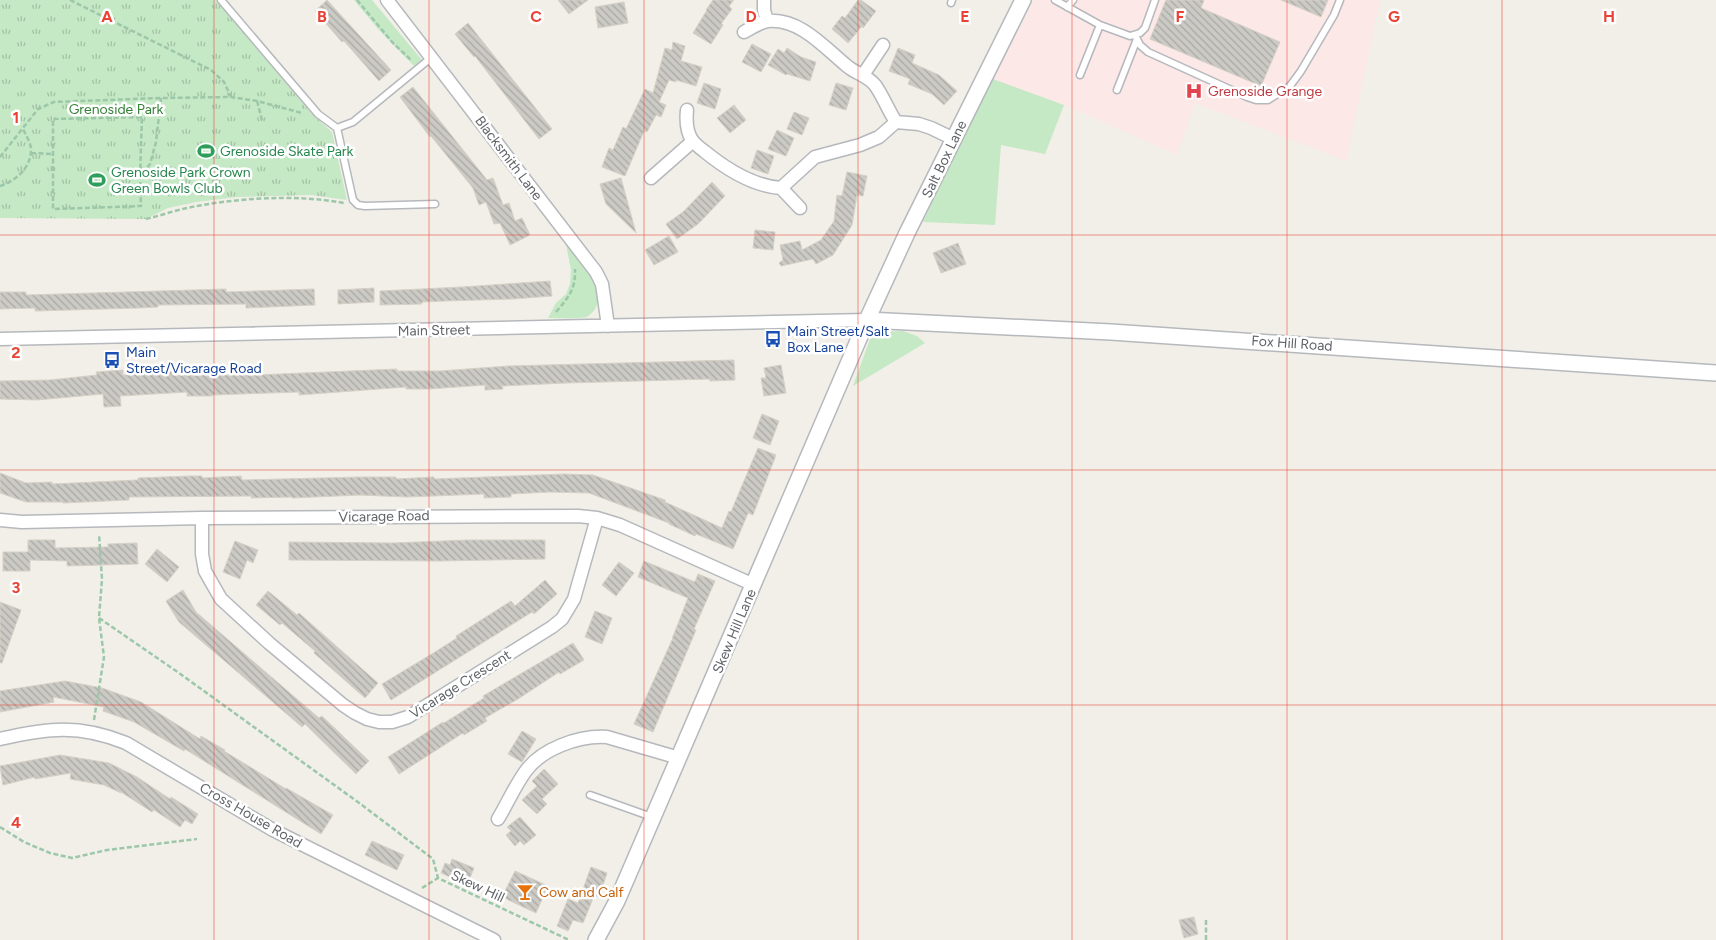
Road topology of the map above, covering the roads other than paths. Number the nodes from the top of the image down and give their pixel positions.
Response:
1 (221, 0) edge
2 (387, 0) edge
3 (764, 0) edge
4 (1023, 0) edge
5 (1055, 0) edge
6 (1073, 0) edge
7 (1155, 0) edge
8 (1340, 0) edge
9 (1067, 6) junction
10 (767, 21) junction
11 (1100, 24) junction
12 (744, 32) dead end
13 (1136, 37) junction
14 (883, 45) dead end
15 (432, 57) junction
16 (863, 75) junction
17 (1080, 75) dead end
18 (1117, 90) dead end
19 (687, 110) dead end
20 (896, 122) junction
21 (337, 128) junction
22 (954, 139) junction
23 (693, 141) junction
24 (651, 178) dead end
25 (781, 188) junction
26 (435, 204) dead end
27 (800, 208) dead end
28 (867, 320) junction
29 (608, 326) junction
30 (0, 339) edge
31 (1716, 373) edge
32 (202, 518) junction
33 (597, 518) junction
34 (0, 521) edge
35 (754, 584) junction
36 (0, 739) edge
37 (679, 758) junction
38 (590, 794) dead end
39 (653, 817) junction
40 (498, 819) dead end
41 (494, 940) edge
42 (596, 940) edge

1 - 21 lane
2 - 15 street, Blacksmith Lane
3 - 10 street
4 - 22 street, Salt Box Lane
5 - 9 lane
6 - 9 lane
7 - 13 lane
8 - 13 lane
9 - 11 lane
10 - 12 street
10 - 16 street
11 - 13 lane
11 - 17 lane
13 - 18 lane
14 - 16 street
15 - 21 lane
15 - 29 street, Blacksmith Lane
16 - 20 street
19 - 23 street
20 - 22 street
20 - 25 street
21 - 26 lane
22 - 28 street, Salt Box Lane
23 - 24 street
23 - 25 street
25 - 27 street
28 - 29 street, Main Street
28 - 31 street, Fox Hill Road
28 - 35 street, Skew Hill Lane
29 - 30 street, Main Street
32 - 33 street, Vicarage Road
32 - 33 street, Vicarage Crescent
32 - 34 street, Vicarage Road
33 - 35 street, Vicarage Road
35 - 37 street, Skew Hill Lane
36 - 41 street, Cross House Road
37 - 39 street, Skew Hill Lane
37 - 40 street
38 - 39 lane
39 - 42 street, Skew Hill Lane

